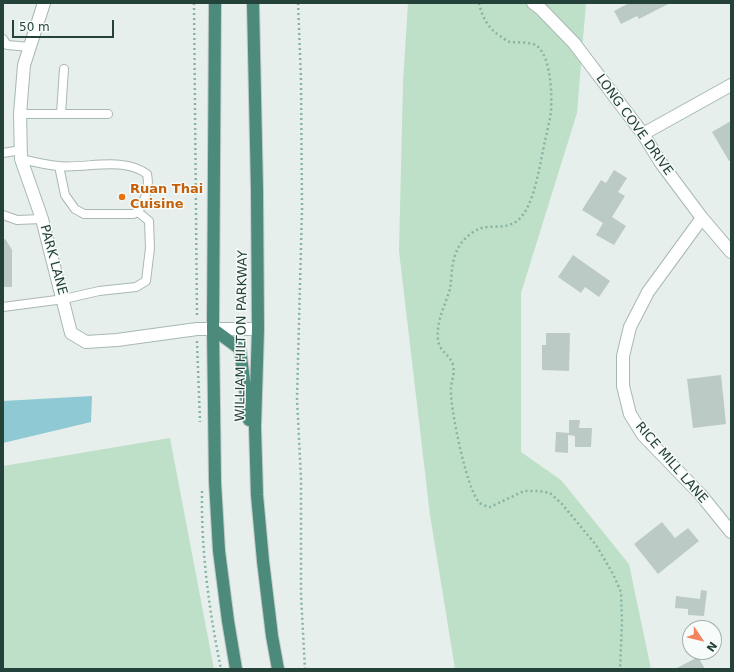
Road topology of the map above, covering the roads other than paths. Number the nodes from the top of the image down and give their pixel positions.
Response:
1 (44, 3) edge
2 (215, 3) edge
3 (253, 3) edge
4 (540, 5) edge
5 (3, 39) edge
6 (30, 47) junction
7 (64, 69) dead end
8 (731, 85) edge
9 (20, 114) junction
10 (61, 114) junction
11 (108, 114) dead end
12 (643, 134) junction
13 (3, 153) edge
14 (21, 155) junction
15 (59, 166) junction
16 (138, 212) junction
17 (3, 215) edge
18 (702, 218) junction
19 (42, 219) junction
20 (731, 252) edge
21 (64, 299) junction
22 (3, 306) edge
23 (213, 329) junction
24 (258, 329) junction
25 (258, 495) junction
26 (731, 532) edge
27 (236, 669) edge
28 (278, 669) edge

1 - 6 street, PARK LANE
2 - 23 highway, WILLIAM HILTON PARKWAY
3 - 24 highway, WILLIAM HILTON PARKWAY
4 - 12 street, LONG COVE DRIVE
5 - 6 lane
6 - 9 street, PARK LANE
7 - 10 lane
8 - 12 street
9 - 10 lane
9 - 14 street, PARK LANE
10 - 11 lane
12 - 18 street, LONG COVE DRIVE
13 - 14 lane
14 - 15 lane
14 - 19 street, PARK LANE
15 - 16 lane
15 - 16 lane
16 - 21 lane
17 - 19 lane
18 - 20 street, LONG COVE DRIVE
18 - 26 street, RICE MILL LANE
19 - 21 street, PARK LANE
21 - 22 lane
21 - 23 street, PARK LANE
23 - 24 street, PARK LANE
23 - 25 highway
23 - 27 highway, WILLIAM HILTON PARKWAY
24 - 25 highway, WILLIAM HILTON PARKWAY
25 - 28 highway, WILLIAM HILTON PARKWAY

